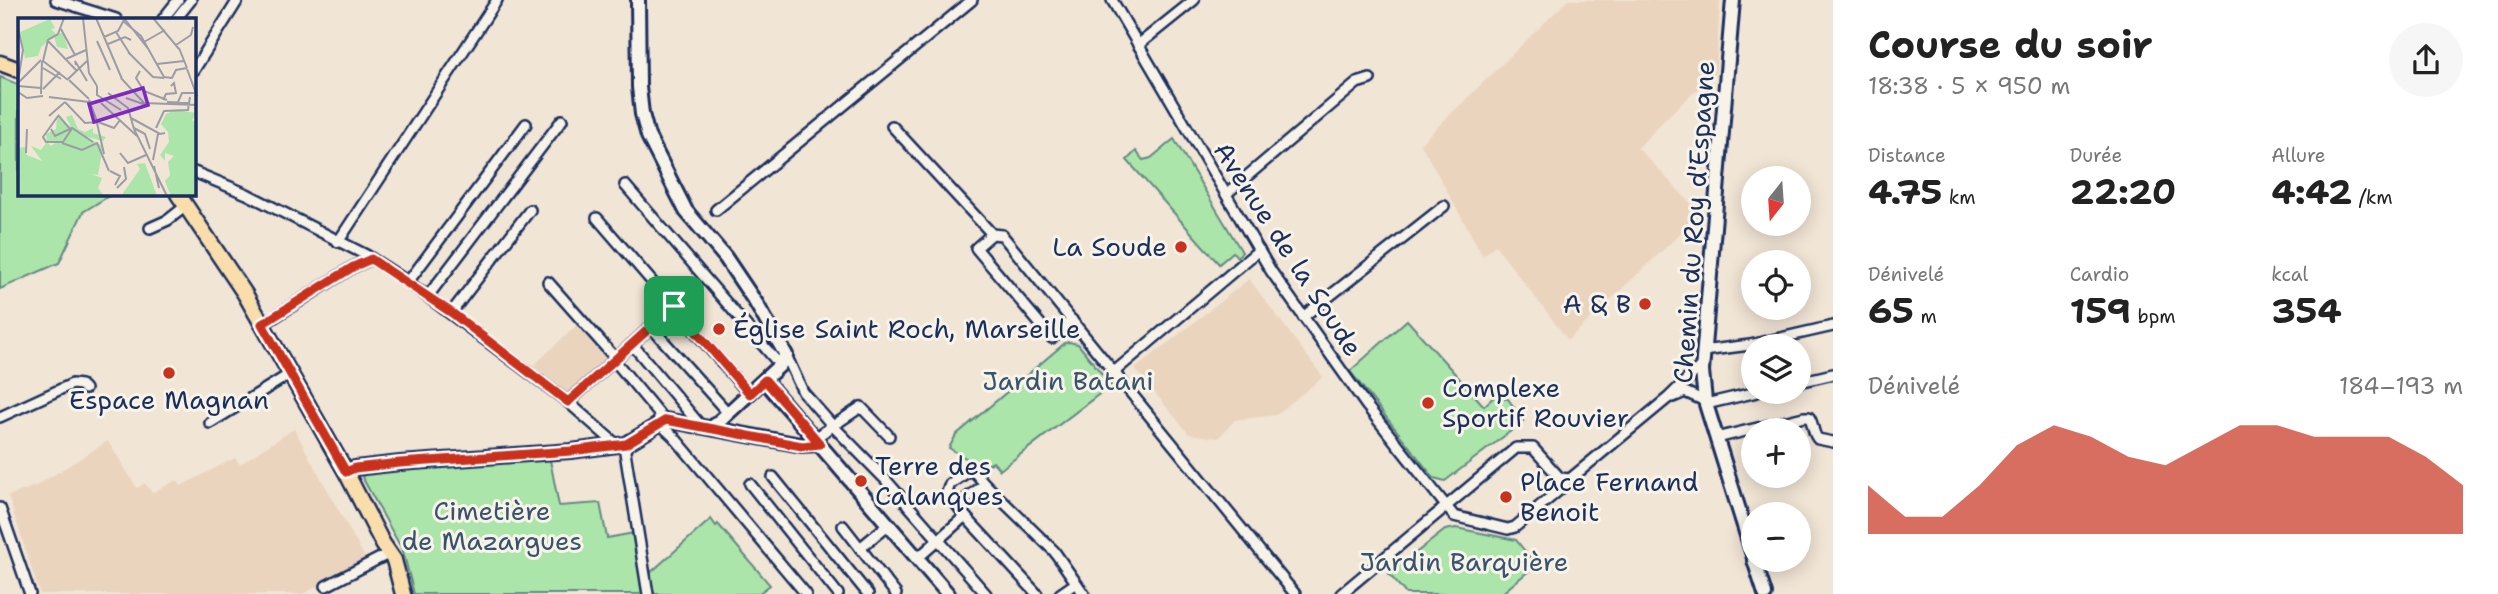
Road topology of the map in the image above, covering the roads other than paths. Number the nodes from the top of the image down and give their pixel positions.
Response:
1 (56, 0) edge
2 (178, 0) edge
3 (191, 0) edge
4 (238, 0) edge
5 (496, 0) edge
6 (638, 0) edge
7 (972, 0) edge
8 (1112, 0) edge
9 (1194, 0) edge
10 (1734, 3) edge
11 (113, 18) edge
12 (164, 18) edge
13 (177, 18) edge
14 (1138, 45) junction
15 (0, 63) edge
16 (196, 67) edge
17 (18, 70) edge
18 (1370, 79) dead end
19 (562, 120) dead end
20 (526, 124) dead end
21 (892, 126) dead end
22 (196, 173) edge
23 (625, 185) dead end
24 (1226, 194) junction
25 (183, 200) edge
26 (1444, 206) dead end
27 (716, 209) dead end
28 (530, 210) dead end
29 (597, 218) dead end
30 (149, 228) dead end
31 (992, 233) junction
32 (338, 242) junction
33 (1259, 250) junction
34 (371, 259) junction
35 (408, 282) junction
36 (548, 282) dead end
37 (428, 296) junction
38 (674, 306) junction
39 (452, 313) junction
40 (1303, 317) junction
41 (1072, 320) junction
42 (262, 324) junction
43 (1833, 326) edge
44 (651, 327) junction
45 (632, 344) junction
46 (1703, 358) junction
47 (615, 359) junction
48 (783, 360) junction
49 (1114, 372) junction
50 (290, 374) junction
51 (1833, 374) edge
52 (1811, 379) edge
53 (765, 380) junction
54 (85, 389) dead end
55 (750, 394) junction
56 (1741, 395) edge
57 (1668, 398) junction
58 (568, 402) junction
59 (1705, 402) junction
60 (728, 413) junction
61 (0, 417) edge
62 (681, 422) junction
63 (211, 423) dead end
64 (659, 423) junction
65 (832, 425) junction
66 (706, 426) junction
67 (889, 436) dead end
68 (674, 437) junction
69 (1716, 438) junction
70 (818, 441) junction
71 (1833, 442) edge
72 (621, 444) junction
73 (346, 472) junction
74 (773, 477) dead end
75 (1566, 480) junction
76 (750, 484) dead end
77 (985, 484) junction
78 (958, 505) junction
79 (1447, 507) junction
80 (0, 508) edge
81 (965, 516) junction
82 (1741, 518) edge
83 (889, 524) junction
84 (843, 526) dead end
85 (939, 540) junction
86 (860, 548) junction
87 (384, 550) junction
88 (918, 558) junction
89 (1758, 572) edge
90 (1076, 583) junction
91 (326, 586) dead end
92 (30, 594) edge
93 (394, 594) edge
94 (403, 594) edge
95 (648, 594) edge
96 (806, 594) edge
97 (838, 594) edge
98 (868, 594) edge
99 (896, 594) edge
100 (947, 594) edge
101 (986, 594) edge
102 (1037, 594) edge
103 (1060, 594) edge
104 (1084, 594) edge
105 (1295, 594) edge
106 (1341, 594) edge
107 (1765, 594) edge

1 - 11 street
2 - 12 street
3 - 13 street
4 - 16 street
5 - 32 street
6 - 48 street
7 - 27 street
8 - 14 street, Avenue de la Soude
9 - 14 street
10 - 46 street, Chemin du Roy d'Espagne
14 - 24 street, Avenue de la Soude
15 - 17 main road
18 - 24 street
19 - 37 street
20 - 35 street
21 - 31 street
22 - 32 street
23 - 48 street
24 - 33 street, Avenue de la Soude
25 - 30 street
25 - 42 main road
26 - 40 street
28 - 39 street
29 - 38 street
31 - 41 street
31 - 41 street
32 - 34 street
33 - 40 street, Avenue de la Soude
33 - 49 street
34 - 35 street
34 - 42 street
35 - 37 street
36 - 47 street
37 - 39 street
38 - 44 street
38 - 55 street
39 - 58 street
40 - 79 street, Avenue de la Soude
41 - 49 street
42 - 50 main road
43 - 46 street
44 - 45 street
44 - 60 street
45 - 47 street
45 - 66 street
46 - 57 street
46 - 59 street, Chemin du Roy d'Espagne
47 - 58 street
47 - 64 street
48 - 53 street
48 - 65 street
49 - 105 street
50 - 63 street
50 - 73 main road
51 - 52 street
53 - 55 street
53 - 70 street
54 - 61 street
55 - 60 street
56 - 59 street
57 - 59 street
57 - 75 street
58 - 72 street
59 - 69 street, Chemin du Roy d'Espagne
60 - 66 street
62 - 64 street
62 - 66 street
62 - 68 street
64 - 68 street
64 - 72 street
65 - 67 street
65 - 70 street
65 - 85 street
66 - 70 street
68 - 96 street
69 - 71 street
69 - 82 street, Chemin du Roy d'Espagne
70 - 83 street
72 - 73 street
72 - 95 street
73 - 87 main road
74 - 98 street
75 - 79 street
75 - 79 street
76 - 97 street
77 - 78 street
77 - 78 street
77 - 90 street
78 - 81 street
79 - 106 street
80 - 92 street
81 - 85 street
81 - 102 street
83 - 86 street
83 - 88 street
84 - 86 street
85 - 88 street
85 - 101 street
86 - 99 street
87 - 91 street
87 - 93 main road
87 - 94 main road
88 - 100 street
89 - 107 street, Chemin du Roy d'Espagne
90 - 103 street
90 - 104 street

